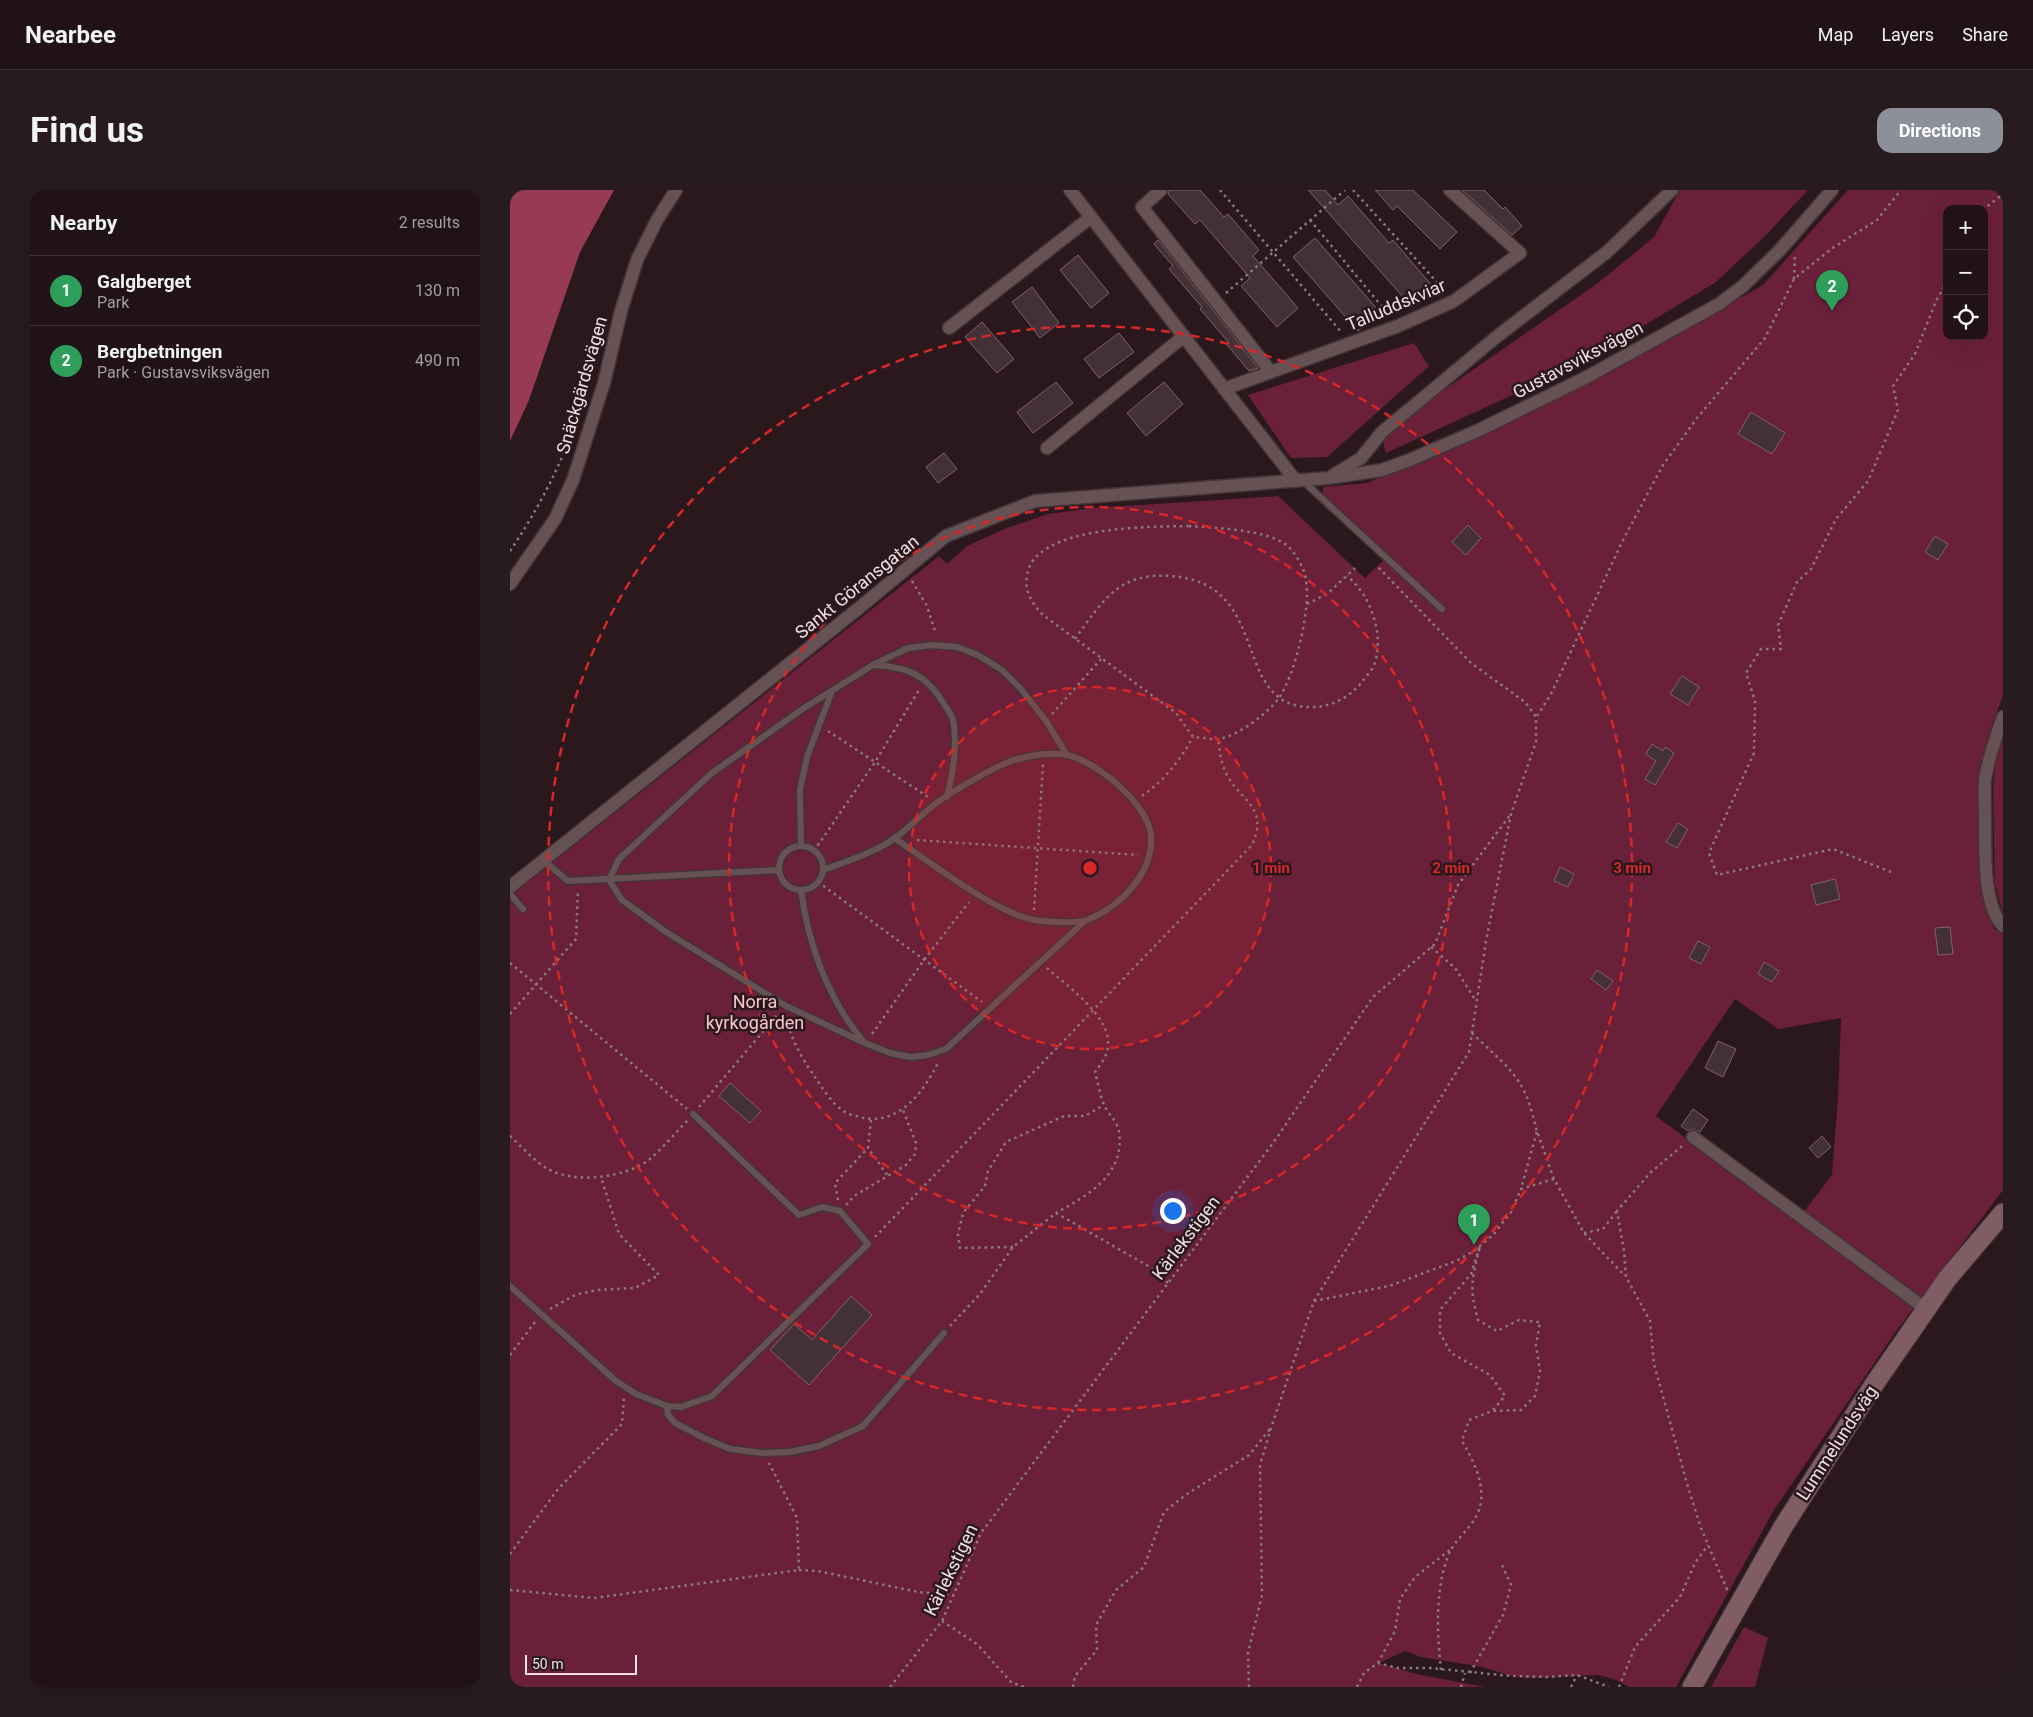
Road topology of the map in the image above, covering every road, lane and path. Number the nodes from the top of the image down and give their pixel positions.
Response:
1 (676, 190) edge
2 (1070, 190) edge
3 (1161, 190) edge
4 (1220, 190) edge
5 (1345, 190) edge
6 (1353, 190) edge
7 (1450, 190) edge
8 (1672, 190) edge
9 (1832, 190) edge
10 (1901, 190) edge
11 (2003, 194) edge
12 (1988, 206) edge
13 (1091, 217) junction
14 (1310, 220) junction
15 (1273, 252) junction
16 (1943, 289) edge
17 (1454, 301) junction
18 (1216, 302) junction
19 (602, 324) dead end
20 (1398, 326) junction
21 (949, 328) dead end
22 (1184, 336) junction
23 (1351, 343) junction
24 (1271, 372) junction
25 (1224, 388) junction
26 (578, 415) dead end
27 (575, 424) dead end
28 (1047, 448) dead end
29 (1328, 478) junction
30 (1299, 480) junction
31 (510, 551) edge
32 (1374, 562) dead end
33 (1355, 568) dead end
34 (904, 570) junction
35 (1347, 576) junction
36 (510, 584) edge
37 (1307, 604) junction
38 (1442, 609) dead end
39 (1075, 639) junction
40 (932, 645) junction
41 (1102, 660) junction
42 (873, 665) junction
43 (925, 680) junction
44 (832, 691) junction
45 (1278, 699) junction
46 (1536, 716) junction
47 (2003, 717) edge
48 (1046, 721) junction
49 (819, 725) junction
50 (1193, 737) junction
51 (1218, 739) junction
52 (1044, 755) junction
53 (1067, 755) junction
54 (875, 762) junction
55 (947, 797) junction
56 (1135, 800) junction
57 (937, 803) junction
58 (1511, 814) junction
59 (894, 838) junction
60 (801, 846) junction
61 (1038, 848) junction
62 (814, 851) junction
63 (1150, 856) junction
64 (544, 861) junction
65 (779, 870) junction
66 (823, 870) junction
67 (1890, 872) dead end
68 (609, 880) junction
69 (579, 881) junction
70 (818, 882) junction
71 (510, 887) edge
72 (801, 890) junction
73 (976, 893) junction
74 (510, 894) edge
75 (523, 909) dead end
76 (1033, 920) junction
77 (1086, 920) junction
78 (2003, 926) edge
79 (1431, 947) junction
80 (924, 960) junction
81 (1040, 962) junction
82 (510, 963) edge
83 (536, 984) junction
84 (1477, 1003) junction
85 (786, 1006) junction
86 (990, 1008) junction
87 (1092, 1009) junction
88 (510, 1014) edge
89 (1472, 1033) junction
90 (865, 1044) junction
91 (946, 1049) junction
92 (1104, 1105) junction
93 (903, 1110) junction
94 (694, 1114) junction
95 (871, 1120) junction
96 (1536, 1131) junction
97 (510, 1136) edge
98 (1693, 1137) joint
99 (868, 1148) junction
100 (601, 1176) junction
101 (888, 1177) junction
102 (1554, 1179) junction
103 (1521, 1189) junction
104 (840, 1211) junction
105 (1617, 1211) junction
106 (1056, 1213) junction
107 (2003, 1213) edge
108 (1584, 1233) junction
109 (868, 1244) junction
110 (1480, 1246) junction
111 (1013, 1247) junction
112 (1626, 1277) junction
113 (1168, 1283) junction
114 (510, 1286) edge
115 (1314, 1301) junction
116 (1926, 1309) junction
117 (541, 1314) junction
118 (944, 1333) joint
119 (510, 1355) edge
120 (624, 1396) dead end
121 (666, 1406) junction
122 (1492, 1411) junction
123 (1271, 1428) junction
124 (763, 1453) junction
125 (1708, 1544) junction
126 (1452, 1548) junction
127 (510, 1554) edge
128 (1502, 1565) dead end
129 (799, 1570) junction
130 (510, 1590) edge
131 (954, 1594) junction
132 (1731, 1600) dead end
133 (942, 1622) junction
134 (1378, 1663) junction
135 (1441, 1670) junction
136 (1465, 1673) junction
137 (1470, 1673) junction
138 (1577, 1676) junction
139 (890, 1687) edge
140 (1024, 1687) edge
141 (1073, 1687) edge
142 (1249, 1687) edge
143 (1357, 1687) edge
144 (1461, 1687) edge
145 (1570, 1687) edge
146 (1609, 1687) edge
147 (1619, 1687) edge
148 (1692, 1687) edge

1 - 36 street, Snäckgärdsvägen
2 - 13 street
3 - 18 street
4 - 15 path
5 - 14 path
6 - 17 path
7 - 17 street, Talluddskviar
8 - 29 street
9 - 29 street, Gustavsviksvägen
10 - 46 path
11 - 12 path
13 - 21 street
13 - 22 street
14 - 15 path
14 - 20 path
15 - 18 path
15 - 23 path
16 - 67 path
17 - 20 street, Talluddskviar
18 - 24 street
19 - 26 path
20 - 23 street, Talluddskviar
22 - 25 street
22 - 28 street
23 - 24 street, Talluddskviar
24 - 25 street, Talluddskviar
25 - 30 street
27 - 31 path
29 - 30 street, Gustavsviksvägen
30 - 34 street, Sankt Göransgatan
30 - 38 lane
32 - 46 path
33 - 35 path
34 - 40 path
34 - 64 street, Sankt Göransgatan
35 - 37 path
35 - 45 path
37 - 39 path
37 - 45 path
39 - 41 path
39 - 45 path
40 - 42 lane
40 - 48 lane
41 - 48 path
41 - 50 path
42 - 43 lane
42 - 44 lane
43 - 54 path
43 - 55 lane
44 - 49 lane
44 - 68 lane
45 - 51 path
46 - 58 path
47 - 78 street
48 - 53 lane
49 - 54 path
49 - 60 lane
50 - 51 path
50 - 56 path
51 - 87 path
52 - 53 lane
52 - 55 lane
52 - 61 path
53 - 56 lane
54 - 57 path
54 - 62 path
55 - 57 lane
56 - 63 lane
57 - 59 lane
58 - 79 path, Kärlekstigen
58 - 84 path
59 - 61 path
59 - 66 lane
59 - 73 lane
60 - 62 lane
60 - 65 lane
61 - 63 path
61 - 76 path
62 - 66 lane
63 - 77 lane
64 - 69 lane
64 - 71 street, Sankt Göransgatan
65 - 68 lane
65 - 72 lane
66 - 70 lane
68 - 69 lane
68 - 85 lane
69 - 83 path
70 - 72 lane
70 - 80 path
72 - 90 lane
73 - 76 lane
73 - 80 path
74 - 75 lane
76 - 77 lane
77 - 81 lane
79 - 84 path
79 - 113 path, Kärlekstigen
80 - 86 path
80 - 90 path
81 - 86 lane
81 - 87 path
82 - 83 path
83 - 88 path
83 - 94 path
84 - 89 path
85 - 90 lane
85 - 94 path
85 - 95 path
86 - 91 lane
87 - 92 path
87 - 109 path
89 - 96 path
89 - 115 path
90 - 91 lane
91 - 93 path
92 - 106 path
92 - 111 path
93 - 95 path
93 - 101 path
94 - 100 path
94 - 104 lane
95 - 99 path
96 - 102 path
96 - 103 path
97 - 100 path
98 - 105 path
98 - 116 street
99 - 101 path
99 - 104 path
100 - 117 path
101 - 104 path
102 - 103 path
102 - 108 path
103 - 110 path
104 - 109 lane
105 - 108 path
105 - 112 path
106 - 111 path
106 - 113 path
107 - 116 main road, Lummelundsväg
108 - 112 path
109 - 121 lane
110 - 115 path
110 - 122 path
110 - 122 path
111 - 118 path
112 - 125 path
113 - 131 path, Kärlekstigen
114 - 117 lane
115 - 123 path
116 - 148 main road, Lummelundsväg
117 - 119 path
117 - 121 lane
118 - 124 lane
120 - 127 path
121 - 124 lane
122 - 126 path
123 - 141 path
123 - 142 path
124 - 129 path
125 - 132 path
125 - 147 path
126 - 134 path
126 - 135 path
128 - 137 path
129 - 130 path
129 - 131 path
131 - 133 path, Kärlekstigen
133 - 139 path, Kärlekstigen
133 - 140 path
134 - 135 path
134 - 143 path
135 - 136 path
136 - 137 path
136 - 144 path
137 - 138 path
138 - 145 path
138 - 146 path

